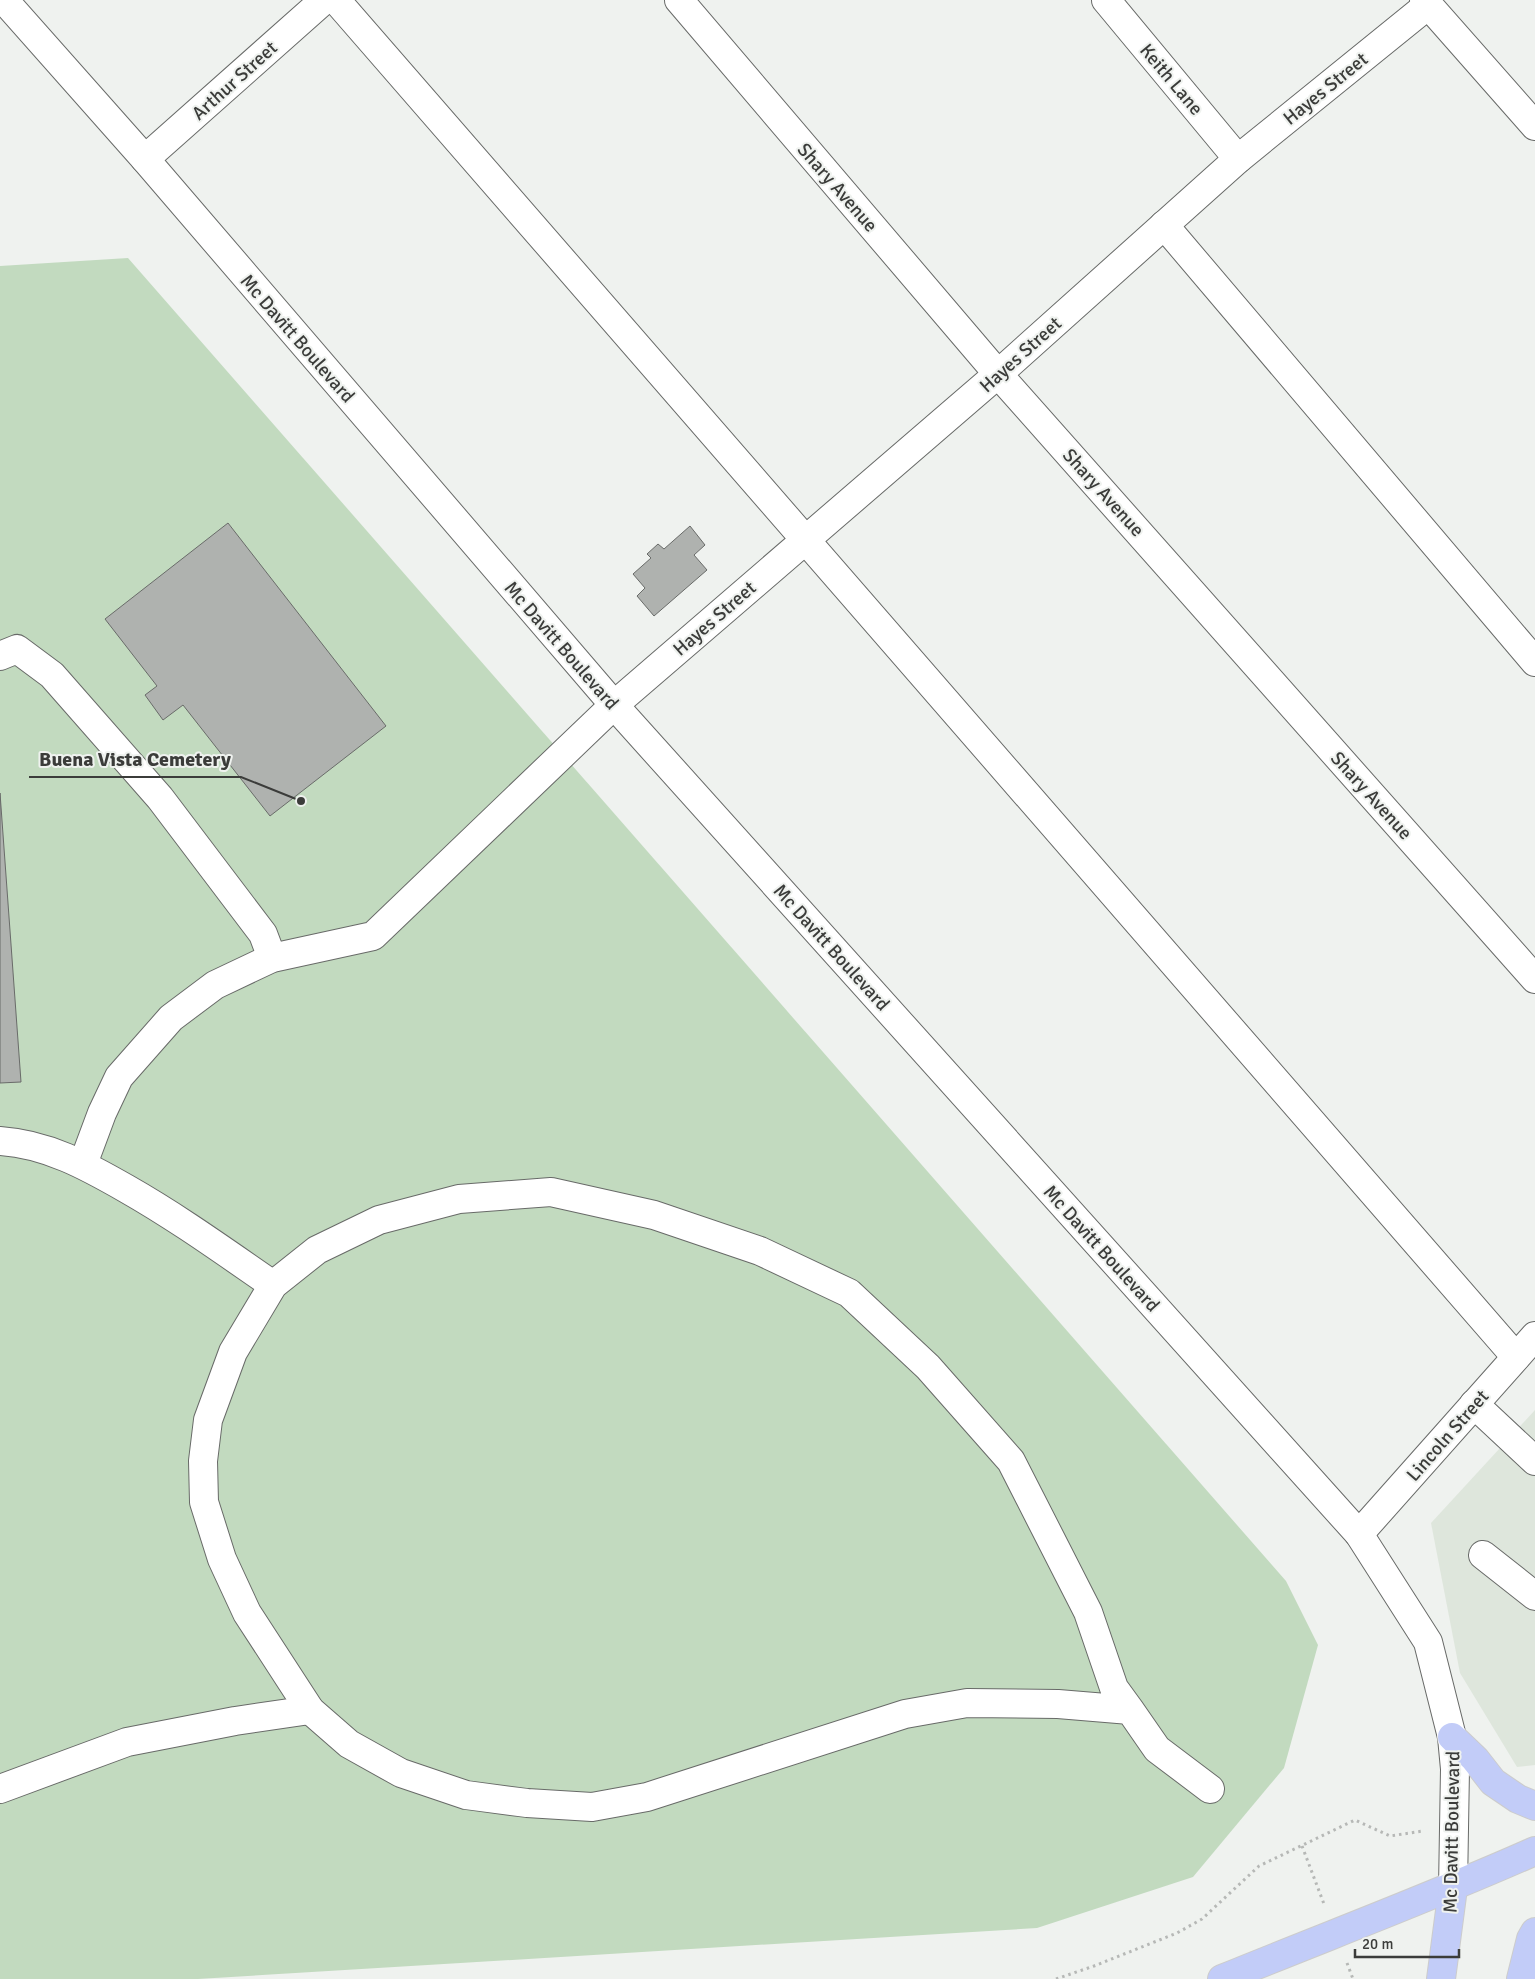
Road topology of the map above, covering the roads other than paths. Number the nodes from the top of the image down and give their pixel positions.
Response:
1 (4, 0) edge
2 (324, 0) edge
3 (336, 0) edge
4 (678, 0) edge
5 (1106, 0) edge
6 (1426, 2) edge
7 (1535, 126) edge
8 (145, 159) junction
9 (1238, 159) junction
10 (1164, 225) junction
11 (998, 374) junction
12 (805, 540) junction
13 (0, 656) edge
14 (1535, 662) edge
15 (614, 705) junction
16 (272, 958) junction
17 (1535, 979) edge
18 (0, 1141) edge
19 (83, 1164) junction
20 (273, 1285) junction
21 (1535, 1336) edge
22 (1516, 1358) junction
23 (1474, 1404) junction
24 (1535, 1461) edge
25 (1359, 1534) junction
26 (1483, 1555) dead end
27 (1535, 1596) edge
28 (310, 1710) junction
29 (1130, 1710) junction
30 (1452, 1737) junction
31 (0, 1789) edge
32 (1210, 1789) dead end
33 (1535, 1806) edge
34 (1535, 1851) edge
35 (1453, 1888) junction
36 (1535, 1932) edge
37 (1222, 1979) edge
38 (1442, 1979) edge
39 (1521, 1979) edge

1 - 8 street, Mc Davitt Boulevard
2 - 8 street, Arthur Street
3 - 12 street
4 - 11 street, Shary Avenue
5 - 9 street, Keith Lane
6 - 7 street
6 - 9 street, Hayes Street
8 - 15 street, Mc Davitt Boulevard
9 - 10 street, Hayes Street
10 - 11 street, Hayes Street
10 - 14 street
11 - 12 street, Hayes Street
11 - 17 street, Shary Avenue
12 - 15 street, Hayes Street
12 - 22 street
13 - 16 street
15 - 16 street, Hayes Street
15 - 25 street, Mc Davitt Boulevard
16 - 19 street, Hayes Street
18 - 19 street
19 - 20 street
20 - 28 street
20 - 29 street
21 - 22 street, Lincoln Street
22 - 23 street, Lincoln Street
23 - 24 street
23 - 25 street, Lincoln Street
25 - 30 street, Mc Davitt Boulevard
26 - 27 street
28 - 29 street
28 - 31 street
29 - 32 street
30 - 33 main road
30 - 35 street, Mc Davitt Boulevard
34 - 35 main road
35 - 37 main road
35 - 38 main road, Mc Davitt Boulevard
36 - 39 main road

